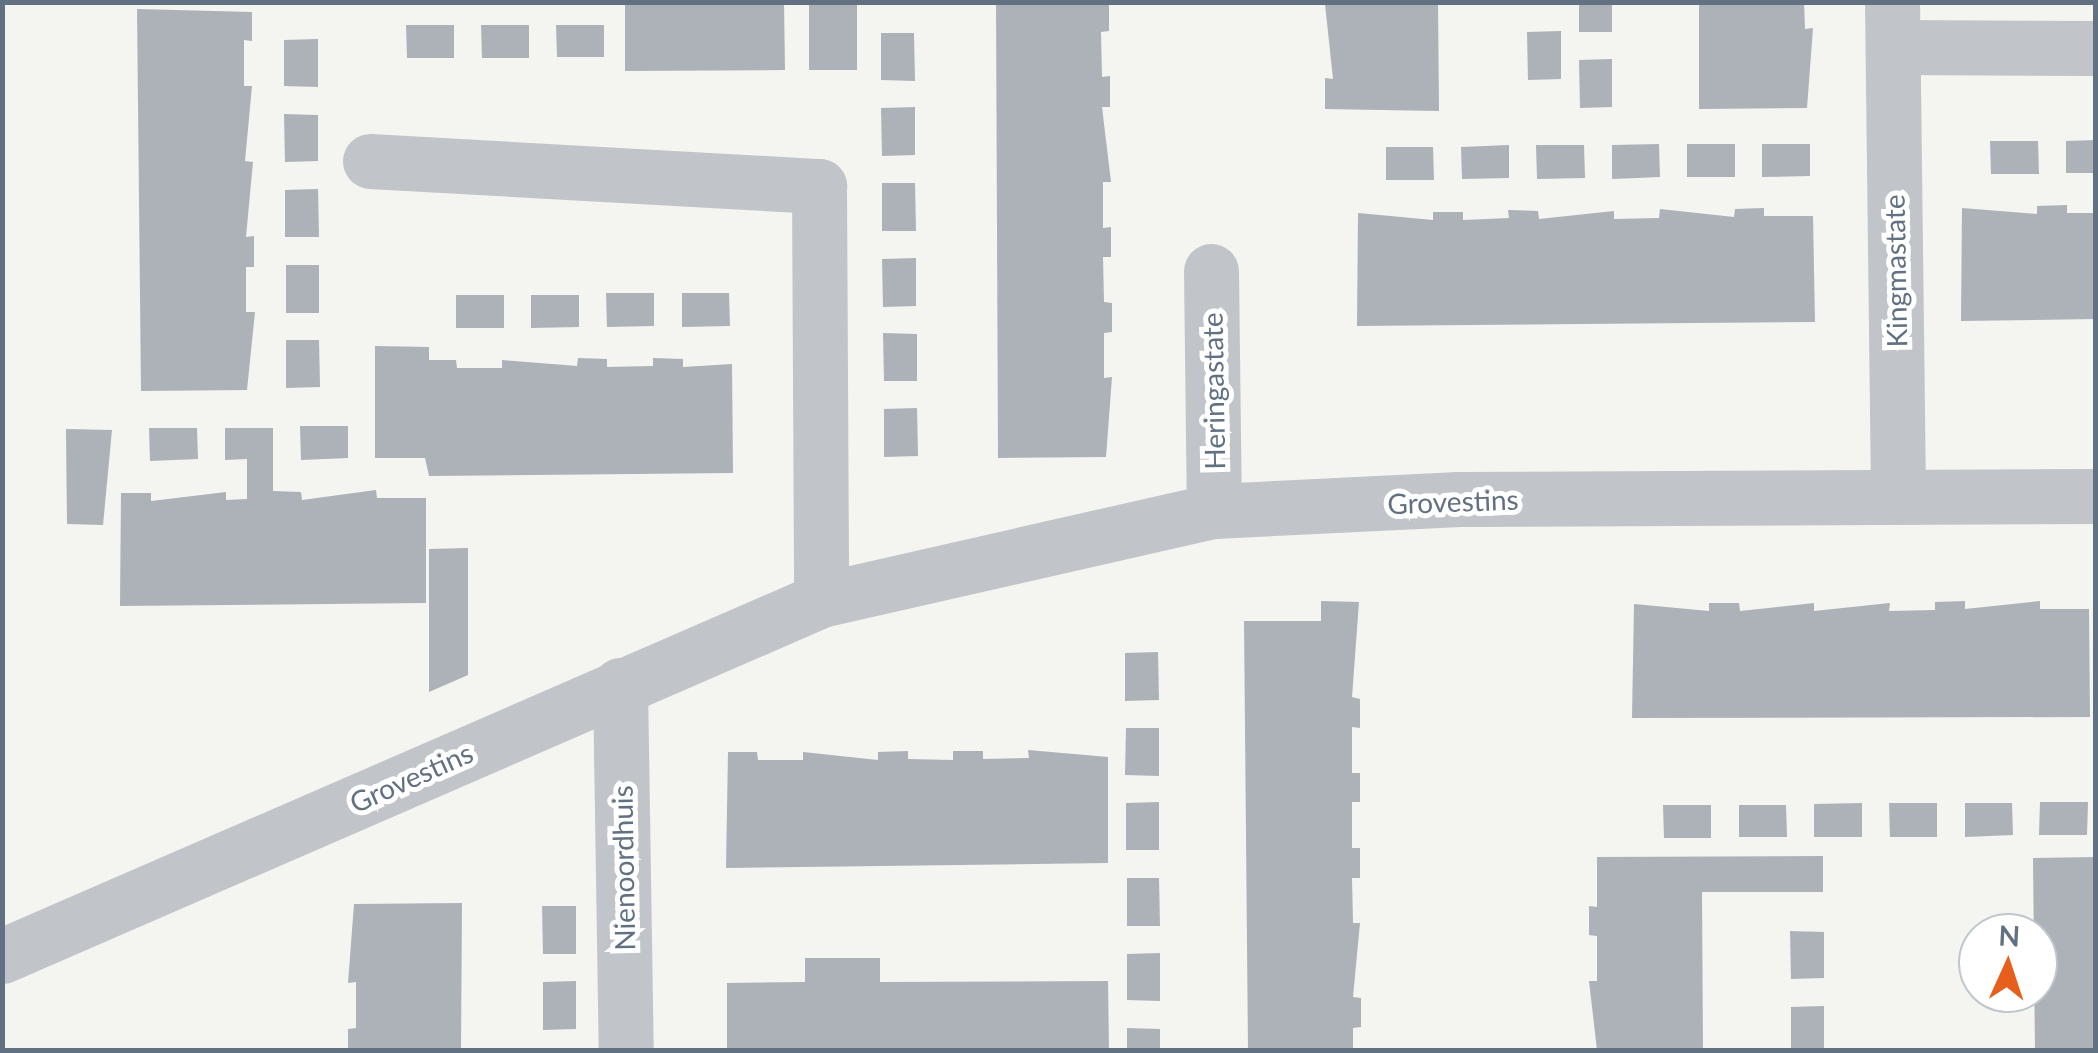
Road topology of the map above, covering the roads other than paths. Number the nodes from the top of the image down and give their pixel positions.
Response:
1 (1892, 25) edge
2 (2096, 48) edge
3 (370, 161) dead end
4 (1211, 270) dead end
5 (1898, 496) junction
6 (2096, 496) edge
7 (1214, 512) junction
8 (821, 600) junction
9 (620, 685) junction
10 (2, 956) edge
11 (626, 1050) edge

1 - 2 street, Kingmastate
1 - 5 street, Kingmastate
3 - 8 street
4 - 7 street, Heringastate
5 - 6 street, Grovestins
5 - 7 street, Grovestins
7 - 8 street, Grovestins
8 - 9 street, Grovestins
9 - 10 street, Grovestins
9 - 11 street, Nienoordhuis

